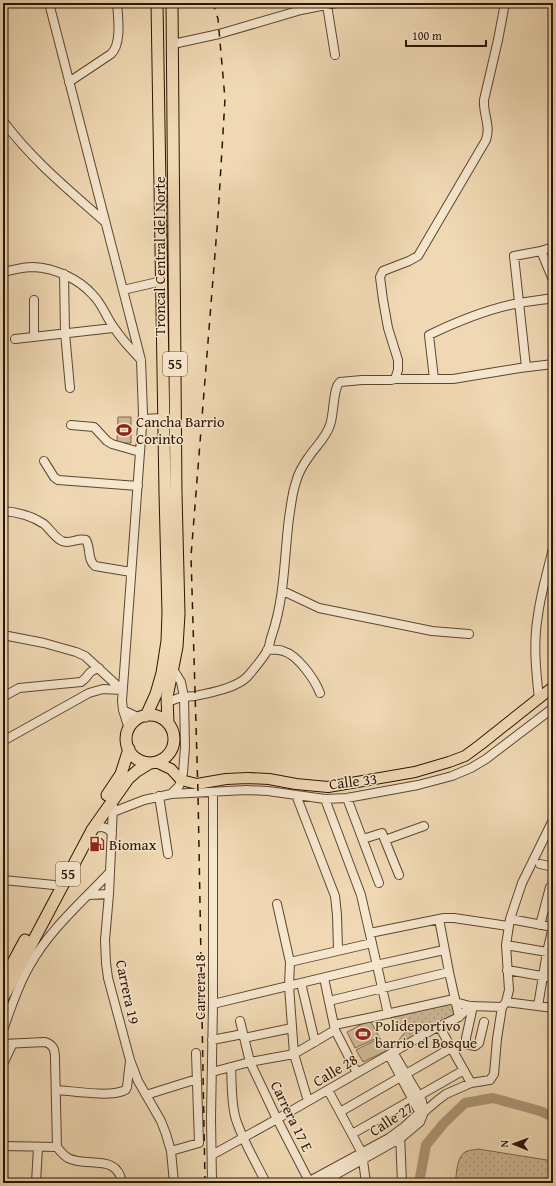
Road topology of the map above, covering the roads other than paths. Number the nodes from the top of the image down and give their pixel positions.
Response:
1 (49, 3) edge
2 (117, 3) edge
3 (157, 3) edge
4 (172, 3) edge
5 (336, 3) edge
6 (505, 3) edge
7 (327, 5) junction
8 (173, 44) junction
9 (335, 55) dead end
10 (69, 82) junction
11 (3, 121) edge
12 (106, 222) junction
13 (553, 247) edge
14 (541, 251) junction
15 (3, 272) edge
16 (64, 274) junction
17 (553, 280) edge
18 (162, 281) junction
19 (123, 290) junction
20 (553, 298) edge
21 (34, 300) dead end
22 (519, 303) junction
23 (113, 328) junction
24 (65, 333) junction
25 (135, 334) junction
26 (34, 337) junction
27 (14, 339) dead end
28 (122, 339) junction
29 (141, 360) junction
30 (553, 364) edge
31 (526, 367) junction
32 (395, 379) junction
33 (434, 379) junction
34 (70, 388) dead end
35 (164, 418) junction
36 (142, 419) junction
37 (72, 425) dead end
38 (140, 452) junction
39 (44, 461) dead end
40 (138, 486) junction
41 (3, 512) edge
42 (553, 548) edge
43 (131, 572) junction
44 (283, 591) junction
45 (469, 634) dead end
46 (3, 635) edge
47 (268, 650) junction
48 (99, 668) junction
49 (173, 669) junction
50 (553, 687) edge
51 (122, 690) junction
52 (320, 693) dead end
53 (3, 697) edge
54 (184, 697) junction
55 (538, 699) junction
56 (166, 704) junction
57 (553, 708) edge
58 (123, 710) junction
59 (143, 717) junction
60 (168, 723) junction
61 (129, 729) junction
62 (23, 730) junction
63 (3, 741) edge
64 (3, 747) edge
65 (129, 749) junction
66 (153, 763) junction
67 (181, 780) junction
68 (213, 792) junction
69 (171, 794) junction
70 (296, 795) junction
71 (159, 796) junction
72 (114, 798) junction
73 (347, 798) junction
74 (325, 799) junction
75 (113, 812) junction
76 (553, 821) edge
77 (424, 826) dead end
78 (92, 830) junction
79 (112, 833) junction
80 (363, 839) junction
81 (385, 840) junction
82 (168, 854) dead end
83 (540, 864) dead end
84 (553, 867) edge
85 (110, 872) junction
86 (400, 875) dead end
87 (3, 880) edge
88 (380, 883) dead end
89 (54, 885) junction
90 (550, 887) dead end
91 (109, 894) junction
92 (89, 895) junction
93 (277, 904) dead end
94 (439, 919) junction
95 (509, 922) junction
96 (540, 925) junction
97 (553, 927) edge
98 (370, 934) junction
99 (372, 943) junction
100 (506, 945) junction
101 (338, 950) junction
102 (444, 950) junction
103 (550, 953) edge
104 (290, 962) junction
105 (7, 964) edge
106 (376, 965) junction
107 (507, 970) junction
108 (449, 972) junction
109 (543, 976) junction
110 (324, 978) junction
111 (553, 978) edge
112 (3, 981) edge
113 (301, 983) junction
114 (289, 986) junction
115 (382, 988) junction
116 (3, 998) edge
117 (455, 1000) junction
118 (329, 1001) junction
119 (213, 1004) junction
120 (504, 1004) junction
121 (472, 1006) junction
122 (538, 1006) junction
123 (553, 1008) edge
124 (388, 1014) junction
125 (458, 1017) junction
126 (240, 1021) dead end
127 (484, 1022) dead end
128 (439, 1026) junction
129 (292, 1028) junction
130 (335, 1028) junction
131 (3, 1030) edge
132 (244, 1036) junction
133 (212, 1040) junction
134 (315, 1042) junction
135 (3, 1044) edge
136 (12, 1045) junction
137 (451, 1048) junction
138 (196, 1053) dead end
139 (294, 1054) junction
140 (391, 1054) junction
141 (130, 1060) junction
142 (250, 1062) junction
143 (3, 1064) edge
144 (231, 1067) junction
145 (464, 1070) junction
146 (212, 1072) junction
147 (357, 1073) junction
148 (403, 1075) junction
149 (197, 1079) junction
150 (472, 1083) junction
151 (56, 1090) junction
152 (328, 1090) junction
153 (146, 1095) junction
154 (416, 1097) junction
155 (308, 1102) junction
156 (340, 1112) junction
157 (424, 1112) junction
158 (277, 1119) junction
159 (352, 1134) junction
160 (400, 1134) junction
161 (244, 1138) junction
162 (3, 1146) edge
163 (38, 1147) junction
164 (57, 1147) junction
165 (171, 1151) junction
166 (212, 1155) junction
167 (362, 1156) junction
168 (308, 1182) edge
169 (36, 1183) edge
170 (122, 1183) edge
171 (174, 1183) edge
172 (212, 1183) edge
173 (266, 1183) edge
174 (320, 1183) edge
175 (366, 1183) edge
176 (402, 1183) edge

1 - 10 street
2 - 10 street
3 - 18 highway, Troncal Central del Norte / 55
4 - 8 highway, Troncal Central del Norte / 55
5 - 7 street
6 - 32 street
7 - 8 street
7 - 9 street
8 - 49 highway, Troncal Central del Norte / 55
10 - 12 street
11 - 12 street
12 - 19 street
13 - 14 street
14 - 17 street
14 - 22 street
15 - 16 street
16 - 23 street
16 - 24 street
18 - 19 street
18 - 35 highway, Troncal Central del Norte / 55
19 - 25 street
20 - 22 street
21 - 26 street
22 - 31 street
22 - 33 street
23 - 24 street
23 - 28 street
24 - 26 street
24 - 34 street
25 - 28 street
25 - 29 street
26 - 27 street
28 - 29 street
29 - 36 street
30 - 31 street
31 - 33 street
32 - 33 street
32 - 44 street
35 - 36 street
35 - 59 highway, Troncal Central del Norte / 55
36 - 38 street
37 - 38 street
38 - 40 street
39 - 40 street
40 - 43 street
41 - 43 street
42 - 55 street
43 - 51 street
44 - 45 street
44 - 47 street
46 - 48 street
47 - 52 street
47 - 54 street
48 - 51 street
48 - 53 street
49 - 54 street
49 - 56 highway, Troncal Central del Norte / 55
50 - 55 main road
51 - 58 street
51 - 62 street
54 - 56 street
54 - 67 street
55 - 67 main road
56 - 60 highway, Troncal Central del Norte / 55
57 - 73 street, Calle 33
58 - 59 street
58 - 61 street
59 - 60 highway
59 - 61 highway, 55
60 - 66 highway, 55
61 - 65 highway, 55
62 - 63 street
62 - 64 street
65 - 66 highway
65 - 89 highway, 55
66 - 67 main road
66 - 72 highway, 55
67 - 69 street
68 - 69 street, Calle 33
68 - 70 street, Calle 33
68 - 119 street, Carrera 18
69 - 71 street, Calle 33
70 - 74 street, Calle 33
70 - 101 street
71 - 75 street, Calle 33
71 - 82 street
72 - 75 street, Carrera 19
72 - 78 highway, 55
73 - 74 street, Calle 33
73 - 80 street
74 - 98 street
75 - 79 street, Carrera 19
76 - 95 street, Calle 27
77 - 81 street
78 - 79 street
78 - 116 highway, 55
79 - 85 street, Carrera 19
80 - 81 street
80 - 88 street
81 - 86 street
83 - 84 street
85 - 91 street, Carrera 19
85 - 92 street
87 - 89 street
89 - 105 highway, 55
90 - 96 street
91 - 92 street
91 - 141 street, Carrera 19
92 - 131 street
93 - 104 street
94 - 95 street
94 - 98 street
94 - 102 street
95 - 96 street
95 - 100 street, Calle 27
96 - 97 street
97 - 103 street
98 - 99 street
99 - 101 street
99 - 106 street
100 - 103 street
100 - 107 street, Calle 27
101 - 104 street
102 - 106 street
102 - 108 street
103 - 109 street
104 - 114 street
105 - 112 highway, 55
106 - 110 street
106 - 115 street
107 - 109 street
107 - 120 street, Calle 27
108 - 115 street
108 - 117 street
109 - 111 street
109 - 122 street
110 - 113 street
110 - 118 street
113 - 114 street
113 - 134 street
114 - 119 street
114 - 129 street
115 - 118 street
115 - 124 street
117 - 121 street
117 - 124 street
117 - 125 street
118 - 130 street
119 - 133 street, Carrera 18
120 - 121 street
120 - 122 street
120 - 150 street, Calle 27
121 - 125 street, Calle 28
121 - 127 street
122 - 123 street
124 - 130 street
125 - 128 street, Calle 28
126 - 132 street, Carrera 17 E
128 - 137 street
128 - 140 street, Calle 28
129 - 132 street
129 - 139 street
130 - 134 street
130 - 147 street
132 - 133 street
132 - 142 street, Carrera 17 E
133 - 146 street, Carrera 18
134 - 139 street
135 - 136 street
136 - 143 street
136 - 151 street
137 - 145 street
137 - 148 street
138 - 149 street
139 - 142 street
139 - 155 street
140 - 147 street, Calle 28
140 - 148 street
141 - 151 street
141 - 153 street, Carrera 19
142 - 144 street
142 - 158 street, Carrera 17 E
144 - 146 street
144 - 161 street
145 - 150 street
145 - 154 street
146 - 166 street, Carrera 18
147 - 152 street, Calle 28
148 - 154 street
148 - 156 street
149 - 153 street
149 - 165 street
150 - 157 street, Calle 27
151 - 164 street
152 - 155 street, Calle 28
152 - 156 street
153 - 165 street, Carrera 19
154 - 157 street
154 - 159 street
155 - 158 street, Calle 28
156 - 159 street
157 - 160 street, Calle 27
158 - 161 street, Calle 28
158 - 168 street, Carrera 17 E
159 - 167 street
160 - 167 street, Calle 27
160 - 176 street
161 - 166 street, Calle 28
161 - 173 street
162 - 163 street
163 - 164 street
163 - 169 street
164 - 170 street
165 - 171 street, Carrera 19
166 - 172 street, Carrera 18
167 - 168 street, Calle 27
167 - 174 street, Calle 27
167 - 175 street

